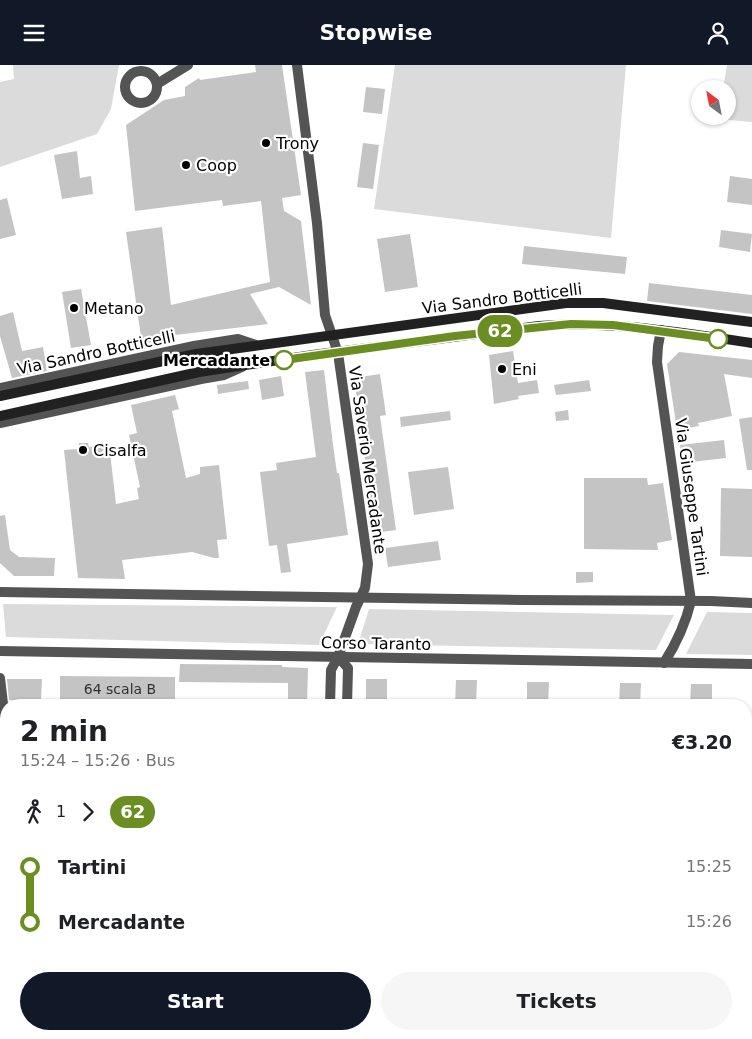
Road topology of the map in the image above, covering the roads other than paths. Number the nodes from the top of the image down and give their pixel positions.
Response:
1 (188, 65) edge
2 (297, 65) edge
3 (144, 68) edge
4 (133, 69) edge
5 (157, 84) junction
6 (752, 322) edge
7 (661, 330) junction
8 (331, 335) junction
9 (752, 343) edge
10 (256, 345) junction
11 (338, 353) junction
12 (245, 365) junction
13 (0, 388) edge
14 (0, 396) edge
15 (0, 416) edge
16 (0, 423) edge
17 (0, 592) edge
18 (361, 597) junction
19 (691, 601) junction
20 (752, 603) edge
21 (0, 651) edge
22 (338, 657) junction
23 (669, 663) junction
24 (752, 664) edge
25 (0, 678) edge
26 (2, 699) edge
27 (330, 699) edge
28 (347, 699) edge

1 - 5 street
2 - 8 street, Via Saverio Mercadante
3 - 4 street
3 - 5 street
4 - 5 street
6 - 8 main road, Via Sandro Botticelli
7 - 9 main road, Via Sandro Botticelli
7 - 11 main road, Via Sandro Botticelli
7 - 19 street, Via Giuseppe Tartini
8 - 10 main road, Via Sandro Botticelli
8 - 11 street, Via Saverio Mercadante
10 - 13 street, Via Sandro Botticelli
10 - 14 main road, Via Sandro Botticelli
11 - 12 main road, Via Sandro Botticelli
11 - 18 street, Via Saverio Mercadante
12 - 15 main road, Via Sandro Botticelli
12 - 16 street, Via Sandro Botticelli
17 - 18 street
18 - 19 street
18 - 22 street, Via Saverio Mercadante
19 - 20 street
19 - 23 street, Via Giuseppe Tartini
21 - 22 street, Corso Taranto
22 - 23 street, Corso Taranto
22 - 27 street, Via Saverio Mercadante
22 - 28 street
23 - 24 street, Corso Taranto
25 - 26 street

